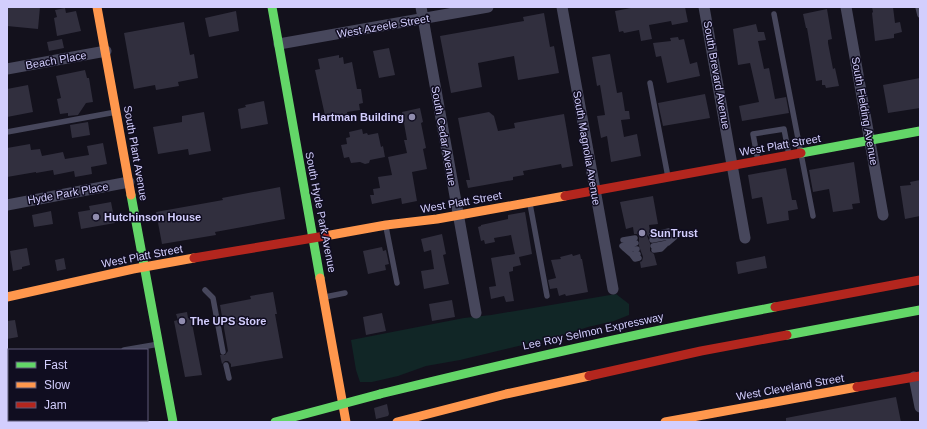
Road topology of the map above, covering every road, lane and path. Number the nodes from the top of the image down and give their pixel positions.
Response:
1 (97, 7) edge
2 (272, 7) edge
3 (421, 7) edge
4 (488, 7) edge
5 (562, 7) edge
6 (704, 7) edge
7 (846, 7) edge
8 (918, 7) edge
9 (774, 14) dead end
10 (920, 15) edge
11 (423, 19) junction
12 (279, 44) junction
13 (106, 51) junction
14 (7, 69) edge
15 (650, 83) dead end
16 (116, 112) junction
17 (920, 131) edge
18 (7, 132) edge
19 (870, 140) junction
20 (801, 153) junction
21 (789, 155) junction
22 (758, 161) junction
23 (733, 165) junction
24 (668, 177) junction
25 (129, 182) junction
26 (594, 191) junction
27 (529, 202) junction
28 (7, 205) edge
29 (458, 215) junction
30 (883, 215) dead end
31 (813, 216) dead end
32 (386, 225) junction
33 (314, 237) junction
34 (745, 238) dead end
35 (668, 242) junction
36 (623, 245) joint
37 (653, 245) junction
38 (145, 267) junction
39 (920, 280) edge
40 (397, 283) dead end
41 (612, 289) dead end
42 (205, 290) dead end
43 (345, 293) dead end
44 (547, 296) dead end
45 (7, 297) edge
46 (325, 297) junction
47 (920, 310) edge
48 (476, 313) dead end
49 (159, 344) junction
50 (130, 349) edge
51 (223, 352) dead end
52 (226, 365) dead end
53 (917, 376) edge
54 (228, 378) dead end
55 (920, 407) edge
56 (173, 422) edge
57 (275, 422) edge
58 (346, 422) edge
59 (397, 422) edge
60 (665, 422) edge

1 - 13 main road, South Plant Avenue
2 - 12 main road, South Hyde Park Avenue
3 - 11 street, South Cedar Avenue
4 - 11 street, West Azeele Street
5 - 26 street, South Magnolia Avenue
6 - 23 street, South Brevard Avenue
7 - 19 street, South Fielding Avenue
8 - 10 lane
9 - 20 lane
11 - 12 street, West Azeele Street
11 - 29 street, South Cedar Avenue
12 - 33 main road, South Hyde Park Avenue
13 - 14 street, Beach Place
13 - 16 main road, South Plant Avenue
15 - 24 lane
16 - 18 lane
16 - 25 main road, South Plant Avenue
17 - 19 main road, West Platt Street
19 - 20 main road, West Platt Street
19 - 30 street, South Fielding Avenue
20 - 21 main road, West Platt Street
20 - 31 lane
21 - 22 main road, West Platt Street
21 - 22 lane
22 - 23 main road, West Platt Street
23 - 24 main road, West Platt Street
23 - 34 street, South Brevard Avenue
24 - 26 main road, West Platt Street
25 - 28 street, Hyde Park Place
25 - 38 main road, South Plant Avenue
26 - 27 main road, West Platt Street
26 - 41 street, South Magnolia Avenue
27 - 29 main road, West Platt Street
27 - 44 lane
29 - 32 main road, West Platt Street
29 - 48 street, South Cedar Avenue
32 - 33 main road, West Platt Street
32 - 40 lane
33 - 38 main road, West Platt Street
33 - 46 main road, South Hyde Park Avenue
35 - 37 lane
35 - 37 lane
35 - 37 lane
36 - 36 lane
38 - 45 main road, West Platt Street
38 - 49 main road, South Plant Avenue
39 - 57 main road, Lee Roy Selmon Expressway, bridge
42 - 51 lane
43 - 46 lane
46 - 58 main road, South Hyde Park Avenue
47 - 59 main road
49 - 50 lane
49 - 56 main road, South Plant Avenue
52 - 54 lane
53 - 55 street
53 - 60 main road, West Cleveland Street

